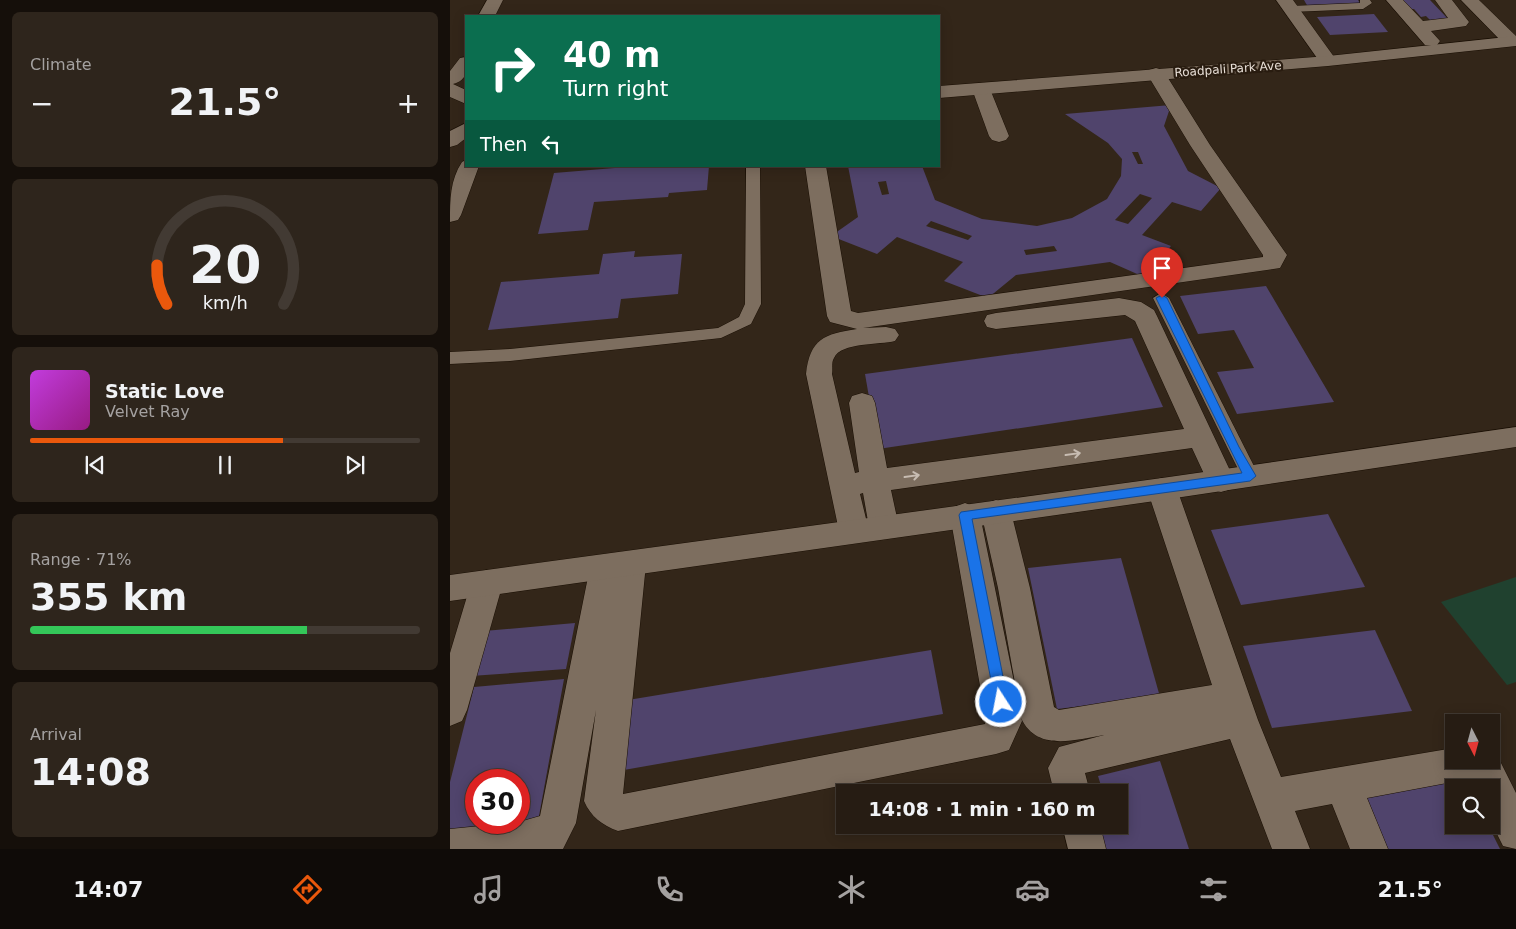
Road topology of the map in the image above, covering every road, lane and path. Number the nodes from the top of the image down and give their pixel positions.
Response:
1 (495, 0) edge
2 (1365, 0) edge
3 (1394, 0) edge
4 (1443, 0) edge
5 (1470, 0) edge
6 (1288, 5) edge
7 (488, 15) edge
8 (1418, 27) junction
9 (1514, 41) edge
10 (1438, 49) junction
11 (1328, 61) junction
12 (465, 64) edge
13 (1156, 74) junction
14 (450, 79) edge
15 (450, 89) edge
16 (981, 89) junction
17 (940, 92) edge
18 (465, 97) edge
19 (465, 130) edge
20 (999, 136) dead end
21 (450, 142) edge
22 (469, 167) edge
23 (754, 167) edge
24 (815, 167) edge
25 (450, 215) edge
26 (1162, 298) dead end
27 (450, 358) edge
28 (862, 403) dead end
29 (1201, 437) junction
30 (1516, 437) edge
31 (1250, 476) junction
32 (875, 481) junction
33 (1221, 481) junction
34 (844, 485) junction
35 (1162, 489) junction
36 (980, 514) junction
37 (884, 527) junction
38 (854, 531) junction
39 (618, 565) junction
40 (487, 583) junction
41 (450, 588) edge
42 (1237, 709) junction
43 (450, 710) edge
44 (1070, 784) edge
45 (1342, 785) junction
46 (1271, 797) junction
47 (1516, 833) edge
48 (1083, 834) edge
49 (450, 848) edge
50 (1087, 849) edge
51 (1291, 849) edge
52 (1369, 849) edge

1 - 7 street
2 - 6 lane
3 - 8 street
4 - 8 street
5 - 9 street
6 - 11 street
8 - 10 street
9 - 10 street, Roadpali Park Ave
10 - 11 street, Roadpali Park Ave
11 - 13 street, Roadpali Park Ave
12 - 14 street
13 - 16 street, Roadpali Park Ave
13 - 24 street
15 - 18 street
16 - 17 street, Roadpali Park Ave
16 - 20 street
19 - 21 street
22 - 25 street
23 - 27 lane
26 - 31 lane
28 - 32 street
32 -> 29 street
29 - 33 street
29 - 34 street
30 - 31 street
31 - 33 street
32 - 34 street
32 - 37 street
33 - 35 street
34 - 38 street
35 - 36 street
35 - 42 street
36 - 37 street
36 - 39 street
36 - 42 street
37 - 38 street
38 - 39 street
39 - 40 street
39 - 49 street
40 - 41 street
40 - 43 street
42 - 44 street
42 - 46 street
45 - 46 street
45 - 47 street
45 - 52 street
46 - 51 street
48 - 50 street

